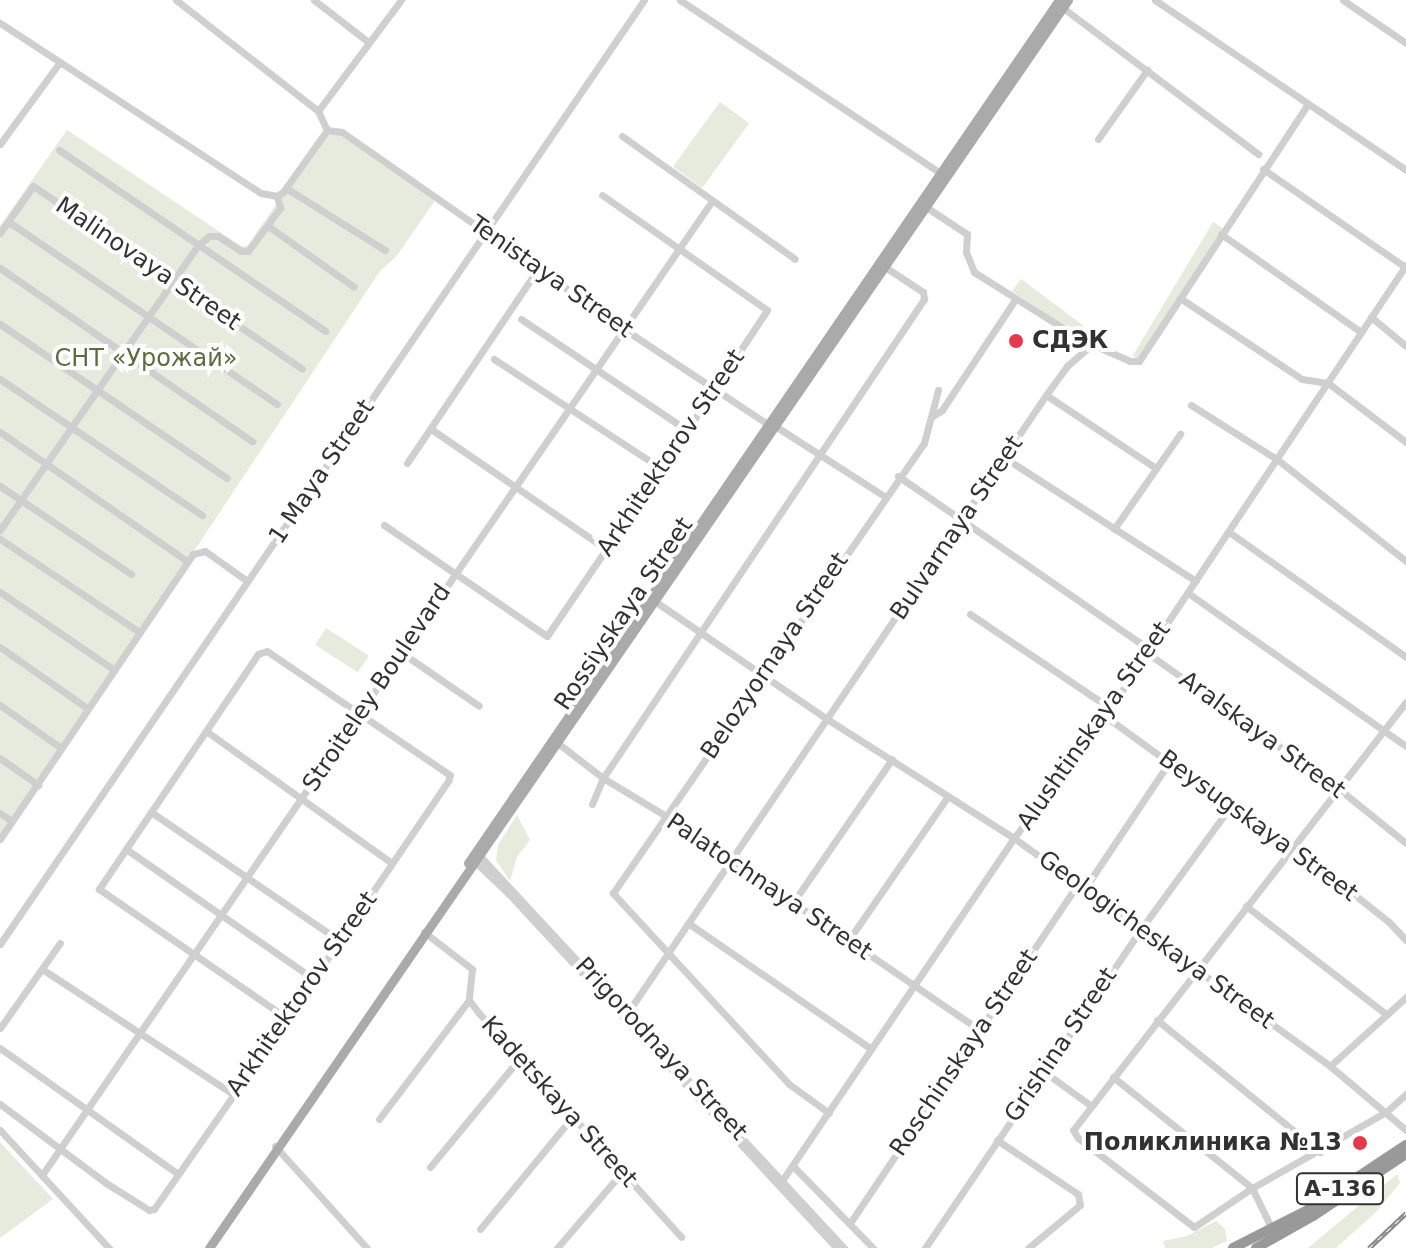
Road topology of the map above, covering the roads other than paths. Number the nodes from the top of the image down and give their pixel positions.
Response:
1 (176, 0) edge
2 (314, 0) edge
3 (401, 0) edge
4 (644, 0) edge
5 (680, 0) edge
6 (1155, 0) edge
7 (1343, 0) edge
8 (1063, 3) edge
9 (0, 23) edge
10 (367, 41) junction
11 (1406, 43) edge
12 (59, 63) junction
13 (1147, 70) junction
14 (1307, 105) junction
15 (318, 111) junction
16 (327, 130) junction
17 (622, 136) dead end
18 (1098, 139) dead end
19 (0, 144) edge
20 (59, 150) dead end
21 (1258, 154) dead end
22 (1263, 169) junction
23 (1406, 170) edge
24 (944, 175) junction
25 (286, 188) junction
26 (602, 195) dead end
27 (274, 196) junction
28 (712, 201) junction
29 (926, 207) junction
30 (9, 222) junction
31 (268, 226) junction
32 (0, 233) edge
33 (486, 233) junction
34 (1221, 234) junction
35 (198, 245) junction
36 (385, 250) dead end
37 (679, 250) junction
38 (795, 259) dead end
39 (1406, 266) edge
40 (885, 267) junction
41 (0, 268) edge
42 (538, 269) junction
43 (173, 281) junction
44 (354, 287) dead end
45 (1016, 298) junction
46 (1180, 298) junction
47 (1371, 317) junction
48 (147, 318) junction
49 (521, 319) dead end
50 (0, 324) edge
51 (624, 329) junction
52 (325, 331) dead end
53 (1361, 332) junction
54 (1092, 344) junction
55 (1406, 346) edge
56 (123, 352) junction
57 (494, 359) dead end
58 (302, 369) dead end
59 (595, 370) junction
60 (0, 379) edge
61 (1328, 383) junction
62 (714, 390) junction
63 (938, 390) dead end
64 (97, 391) junction
65 (1046, 395) junction
66 (277, 404) dead end
67 (1191, 405) dead end
68 (569, 408) junction
69 (931, 417) junction
70 (772, 425) junction
71 (71, 429) junction
72 (431, 429) junction
73 (687, 430) junction
74 (0, 432) edge
75 (1180, 434) dead end
76 (252, 441) dead end
77 (1406, 442) edge
78 (820, 453) junction
79 (1005, 458) junction
80 (1278, 460) junction
81 (407, 463) dead end
82 (46, 464) junction
83 (1156, 468) junction
84 (662, 469) junction
85 (898, 476) junction
86 (227, 478) dead end
87 (0, 486) edge
88 (515, 486) junction
89 (884, 496) junction
90 (21, 500) junction
91 (202, 515) dead end
92 (961, 519) junction
93 (384, 525) dead end
94 (1114, 529) junction
95 (0, 530) edge
96 (1229, 532) junction
97 (0, 539) edge
98 (606, 549) junction
99 (187, 561) junction
100 (1406, 561) edge
101 (131, 574) dead end
102 (455, 574) junction
103 (247, 581) junction
104 (1196, 581) junction
105 (0, 592) edge
106 (1188, 593) junction
107 (656, 602) junction
108 (970, 614) dead end
109 (138, 631) junction
110 (700, 633) junction
111 (0, 647) edge
112 (1146, 652) junction
113 (402, 653) junction
114 (1406, 657) edge
115 (113, 669) junction
116 (762, 675) junction
117 (1406, 702) edge
118 (0, 705) edge
119 (479, 706) dead end
120 (87, 708) junction
121 (1110, 708) junction
122 (359, 713) junction
123 (1105, 716) junction
124 (827, 719) junction
125 (1385, 729) junction
126 (206, 731) junction
127 (556, 742) junction
128 (1406, 746) edge
129 (61, 748) junction
130 (0, 758) edge
131 (892, 759) junction
132 (1170, 761) junction
133 (603, 778) junction
134 (38, 785) junction
135 (1339, 789) junction
136 (948, 796) junction
137 (301, 799) junction
138 (592, 804) dead end
139 (1230, 807) junction
140 (151, 812) junction
141 (0, 813) edge
142 (666, 816) junction
143 (12, 821) junction
144 (1014, 838) junction
145 (0, 839) edge
146 (1406, 843) edge
147 (1293, 846) junction
148 (126, 849) junction
149 (476, 857) junction
150 (731, 861) junction
151 (392, 863) junction
152 (248, 877) junction
153 (1082, 886) junction
154 (792, 904) junction
155 (1246, 906) junction
156 (220, 915) junction
157 (688, 923) junction
158 (1141, 929) junction
159 (424, 931) junction
160 (1406, 940) edge
161 (340, 941) junction
162 (848, 941) junction
163 (60, 943) dead end
164 (0, 944) edge
165 (667, 953) junction
166 (194, 955) junction
167 (1198, 968) junction
168 (42, 969) junction
169 (314, 979) junction
170 (914, 986) junction
171 (1406, 997) edge
172 (469, 1000) junction
173 (1387, 1015) junction
174 (625, 1016) junction
175 (287, 1018) junction
176 (1157, 1020) junction
177 (0, 1028) edge
178 (980, 1030) junction
179 (140, 1033) junction
180 (0, 1048) edge
181 (871, 1049) junction
182 (520, 1058) junction
183 (1330, 1066) junction
184 (1043, 1071) junction
185 (1113, 1077) junction
186 (233, 1094) junction
187 (1406, 1094) edge
188 (0, 1104) edge
189 (1090, 1105) junction
190 (87, 1111) junction
191 (1386, 1112) junction
192 (829, 1113) junction
193 (574, 1115) junction
194 (379, 1119) dead end
195 (0, 1130) edge
196 (1406, 1130) edge
197 (997, 1140) junction
198 (1406, 1145) edge
199 (277, 1147) junction
200 (60, 1150) junction
201 (1320, 1152) junction
202 (1406, 1154) edge
203 (430, 1167) dead end
204 (794, 1167) junction
205 (623, 1171) junction
206 (178, 1174) junction
207 (42, 1175) junction
208 (781, 1183) junction
209 (1252, 1188) junction
210 (850, 1223) junction
211 (480, 1229) dead end
212 (1272, 1229) junction
213 (681, 1237) dead end
214 (109, 1248) edge
215 (206, 1248) edge
216 (367, 1248) edge
217 (557, 1248) edge
218 (837, 1248) edge
219 (844, 1248) edge
220 (873, 1248) edge
221 (925, 1248) edge
222 (1028, 1248) edge
223 (1233, 1248) edge
224 (1256, 1248) edge

1 - 15 street
2 - 10 street
3 - 10 street
4 - 33 street, 1 Maya Street
5 - 24 street
6 - 14 street
7 - 11 street
8 - 13 street
8 - 24 main road, Rossiyskaya Street
9 - 12 street
10 - 15 street
12 - 19 street
12 - 27 street
13 - 18 street
13 - 21 street
14 - 22 street
14 - 23 street
15 - 16 street
16 - 25 street
16 - 33 street, Tenistaya Street
17 - 28 street
20 - 35 street
22 - 34 street
22 - 39 street
24 - 29 main road, Rossiyskaya Street
24 - 70 main road, Rossiyskaya Street
25 - 27 street
25 - 36 street
26 - 37 street
27 - 31 street
28 - 37 street, Stroiteley Boulevard
28 - 38 street
29 - 40 main road, Rossiyskaya Street
29 - 45 street
30 - 32 street
30 - 43 street, Malinovaya Street
30 - 48 street
31 - 35 street
31 - 44 street
33 - 42 street, Tenistaya Street
33 - 103 street, 1 Maya Street
34 - 46 street
34 - 53 street
35 - 43 street
35 - 52 street
37 - 51 street, Stroiteley Boulevard
37 - 62 street, Arkhitektorov Street
39 - 47 street, Alushtinskaya Street
40 - 70 main road, Rossiyskaya Street
40 - 78 street
41 - 56 street
42 - 51 street, Tenistaya Street
42 - 72 street
43 - 48 street
43 - 58 street, Malinovaya Street
45 - 54 street
45 - 69 street, Belozyornaya Street
46 - 54 street
46 - 61 street
47 - 53 street, Alushtinskaya Street
47 - 55 street
48 - 56 street
48 - 66 street
49 - 59 street
50 - 64 street
51 - 59 street, Stroiteley Boulevard
51 - 62 street, Tenistaya Street
53 - 61 street, Alushtinskaya Street
54 - 65 street, Bulvarnaya Street
56 - 64 street
56 - 76 street
57 - 68 street
59 - 68 street, Stroiteley Boulevard
59 - 73 street
60 - 71 street
61 - 77 street
61 - 80 street, Alushtinskaya Street
62 - 70 street, Tenistaya Street
62 - 73 street, Arkhitektorov Street
63 - 69 street, Belozyornaya Street
64 - 71 street
64 - 86 street
65 - 79 street, Bulvarnaya Street
65 - 83 street
67 - 80 street
68 - 84 street
68 - 88 street, Stroiteley Boulevard
69 - 85 street, Belozyornaya Street
70 - 78 street, Tenistaya Street
70 - 107 main road, Rossiyskaya Street
70 - 127 main road, Rossiyskaya Street
71 - 82 street
71 - 91 street
72 - 81 street
72 - 88 street
73 - 84 street, Arkhitektorov Street
74 - 82 street
75 - 83 street
78 - 89 street, Tenistaya Street
78 - 110 street
79 - 92 street, Bulvarnaya Street
79 - 94 street
80 - 96 street, Alushtinskaya Street
80 - 100 street
82 - 90 street
82 - 99 street
83 - 94 street
84 - 98 street, Arkhitektorov Street
85 - 89 street, Belozyornaya Street
85 - 92 street, Aralskaya Street
87 - 90 street
88 - 98 street
88 - 102 street, Stroiteley Boulevard
89 - 116 street, Belozyornaya Street
90 - 95 street
90 - 101 street
92 - 112 street, Aralskaya Street
92 - 124 street, Bulvarnaya Street
93 - 102 street
94 - 104 street
96 - 104 street, Alushtinskaya Street
96 - 114 street
97 - 109 street
98 - 102 street, Arkhitektorov Street
99 - 103 street
99 - 109 street
102 - 113 street, Stroiteley Boulevard
103 - 164 street, 1 Maya Street
104 - 106 street, Alushtinskaya Street
105 - 115 street
106 - 112 street, Alushtinskaya Street
106 - 125 street
107 - 110 street, Geologicheskaya Street
107 - 127 main road, Rossiyskaya Street
108 - 121 street
109 - 115 street
110 - 116 street, Geologicheskaya Street
110 - 133 street
111 - 120 street
112 - 121 street, Alushtinskaya Street
112 - 135 street, Aralskaya Street
113 - 119 street
113 - 122 street, Stroiteley Boulevard
115 - 120 street
116 - 124 street, Geologicheskaya Street
116 - 142 street, Belozyornaya Street
117 - 125 street
118 - 129 street
120 - 129 street
121 - 123 street, Alushtinskaya Street
122 - 126 street
122 - 137 street, Stroiteley Boulevard
122 - 151 street, Arkhitektorov Street
123 - 132 street, Beysugskaya Street
123 - 144 street, Alushtinskaya Street
124 - 131 street, Geologicheskaya Street
124 - 150 street, Bulvarnaya Street
125 - 128 street
125 - 135 street
126 - 137 street
126 - 140 street
127 - 133 street, Palatochnaya Street
127 - 149 main road, Rossiyskaya Street
129 - 134 street
130 - 134 street
131 - 136 street, Geologicheskaya Street
131 - 154 street
132 - 139 street, Beysugskaya Street
132 - 153 street, Roschinskaya Street
133 - 138 street
133 - 142 street, Palatochnaya Street
134 - 143 street
135 - 146 street, Aralskaya Street
135 - 147 street
136 - 144 street, Geologicheskaya Street
136 - 162 street
137 - 151 street
137 - 152 street, Stroiteley Boulevard
139 - 147 street, Beysugskaya Street
139 - 158 street, Grishina Street
140 - 148 street
140 - 152 street
141 - 143 street
142 - 150 street, Palatochnaya Street
142 - 165 street, Belozyornaya Street
143 - 145 street
144 - 153 street, Geologicheskaya Street
144 - 170 street, Alushtinskaya Street
147 - 155 street
147 - 160 street, Beysugskaya Street
148 - 156 street
148 - 166 street
149 - 159 main road, Rossiyskaya Street
149 - 174 street, Prigorodnaya Street
150 - 154 street, Palatochnaya Street
150 - 157 street, Bulvarnaya Street
151 - 161 street, Arkhitektorov Street
152 - 156 street, Stroiteley Boulevard
152 - 161 street
153 - 158 street, Geologicheskaya Street
153 - 178 street, Roschinskaya Street
154 - 162 street, Palatochnaya Street
155 - 167 street
155 - 173 street
156 - 166 street, Stroiteley Boulevard
156 - 169 street
157 - 165 street, Bulvarnaya Street
157 - 181 street
158 - 167 street, Geologicheskaya Street
158 - 184 street, Grishina Street
159 - 172 street, Kadetskaya Street
159 - 199 main road, Rossiyskaya Street
161 - 169 street, Arkhitektorov Street
162 - 170 street, Palatochnaya Street
163 - 168 street
165 - 174 street, Bulvarnaya Street
165 - 192 street
166 - 175 street
166 - 179 street, Stroiteley Boulevard
167 - 176 street
167 - 183 street, Geologicheskaya Street
168 - 177 street
168 - 179 street
169 - 175 street, Arkhitektorov Street
170 - 178 street, Palatochnaya Street
170 - 181 street, Alushtinskaya Street
171 - 173 street
172 - 182 street, Kadetskaya Street
172 - 194 street
173 - 183 street
174 - 208 street, Prigorodnaya Street
175 - 186 street, Arkhitektorov Street
176 - 185 street
176 - 201 street
178 - 210 street, Roschinskaya Street
179 - 186 street
179 - 190 street, Stroiteley Boulevard
180 - 190 street
181 - 192 street, Alushtinskaya Street
182 - 193 street, Kadetskaya Street
182 - 203 street
183 - 191 street, Geologicheskaya Street
184 - 189 street
184 - 197 street, Grishina Street
185 - 189 street
185 - 209 street
186 - 206 street, Arkhitektorov Street
187 - 191 street
188 - 200 street
189 - 209 street
190 - 200 street, Stroiteley Boulevard
190 - 206 street
191 - 196 street, Geologicheskaya Street
191 - 201 street
192 - 204 street, Alushtinskaya Street
193 - 205 street, Kadetskaya Street
193 - 211 street
195 - 207 street
197 - 221 street, Grishina Street
197 - 222 street
198 - 212 highway, А-136
199 - 215 main road, Rossiyskaya Street
199 - 216 street
200 - 206 street, Arkhitektorov Street
200 - 207 street, Stroiteley Boulevard
201 - 209 street
202 - 224 highway, А-136
204 - 208 street, Alushtinskaya Street
204 - 210 street
205 - 213 street, Kadetskaya Street
205 - 217 street
207 - 214 street
208 - 218 street, Prigorodnaya Street
208 - 219 street, Prigorodnaya Street
209 - 212 street
210 - 220 street
212 - 223 highway, А-136

